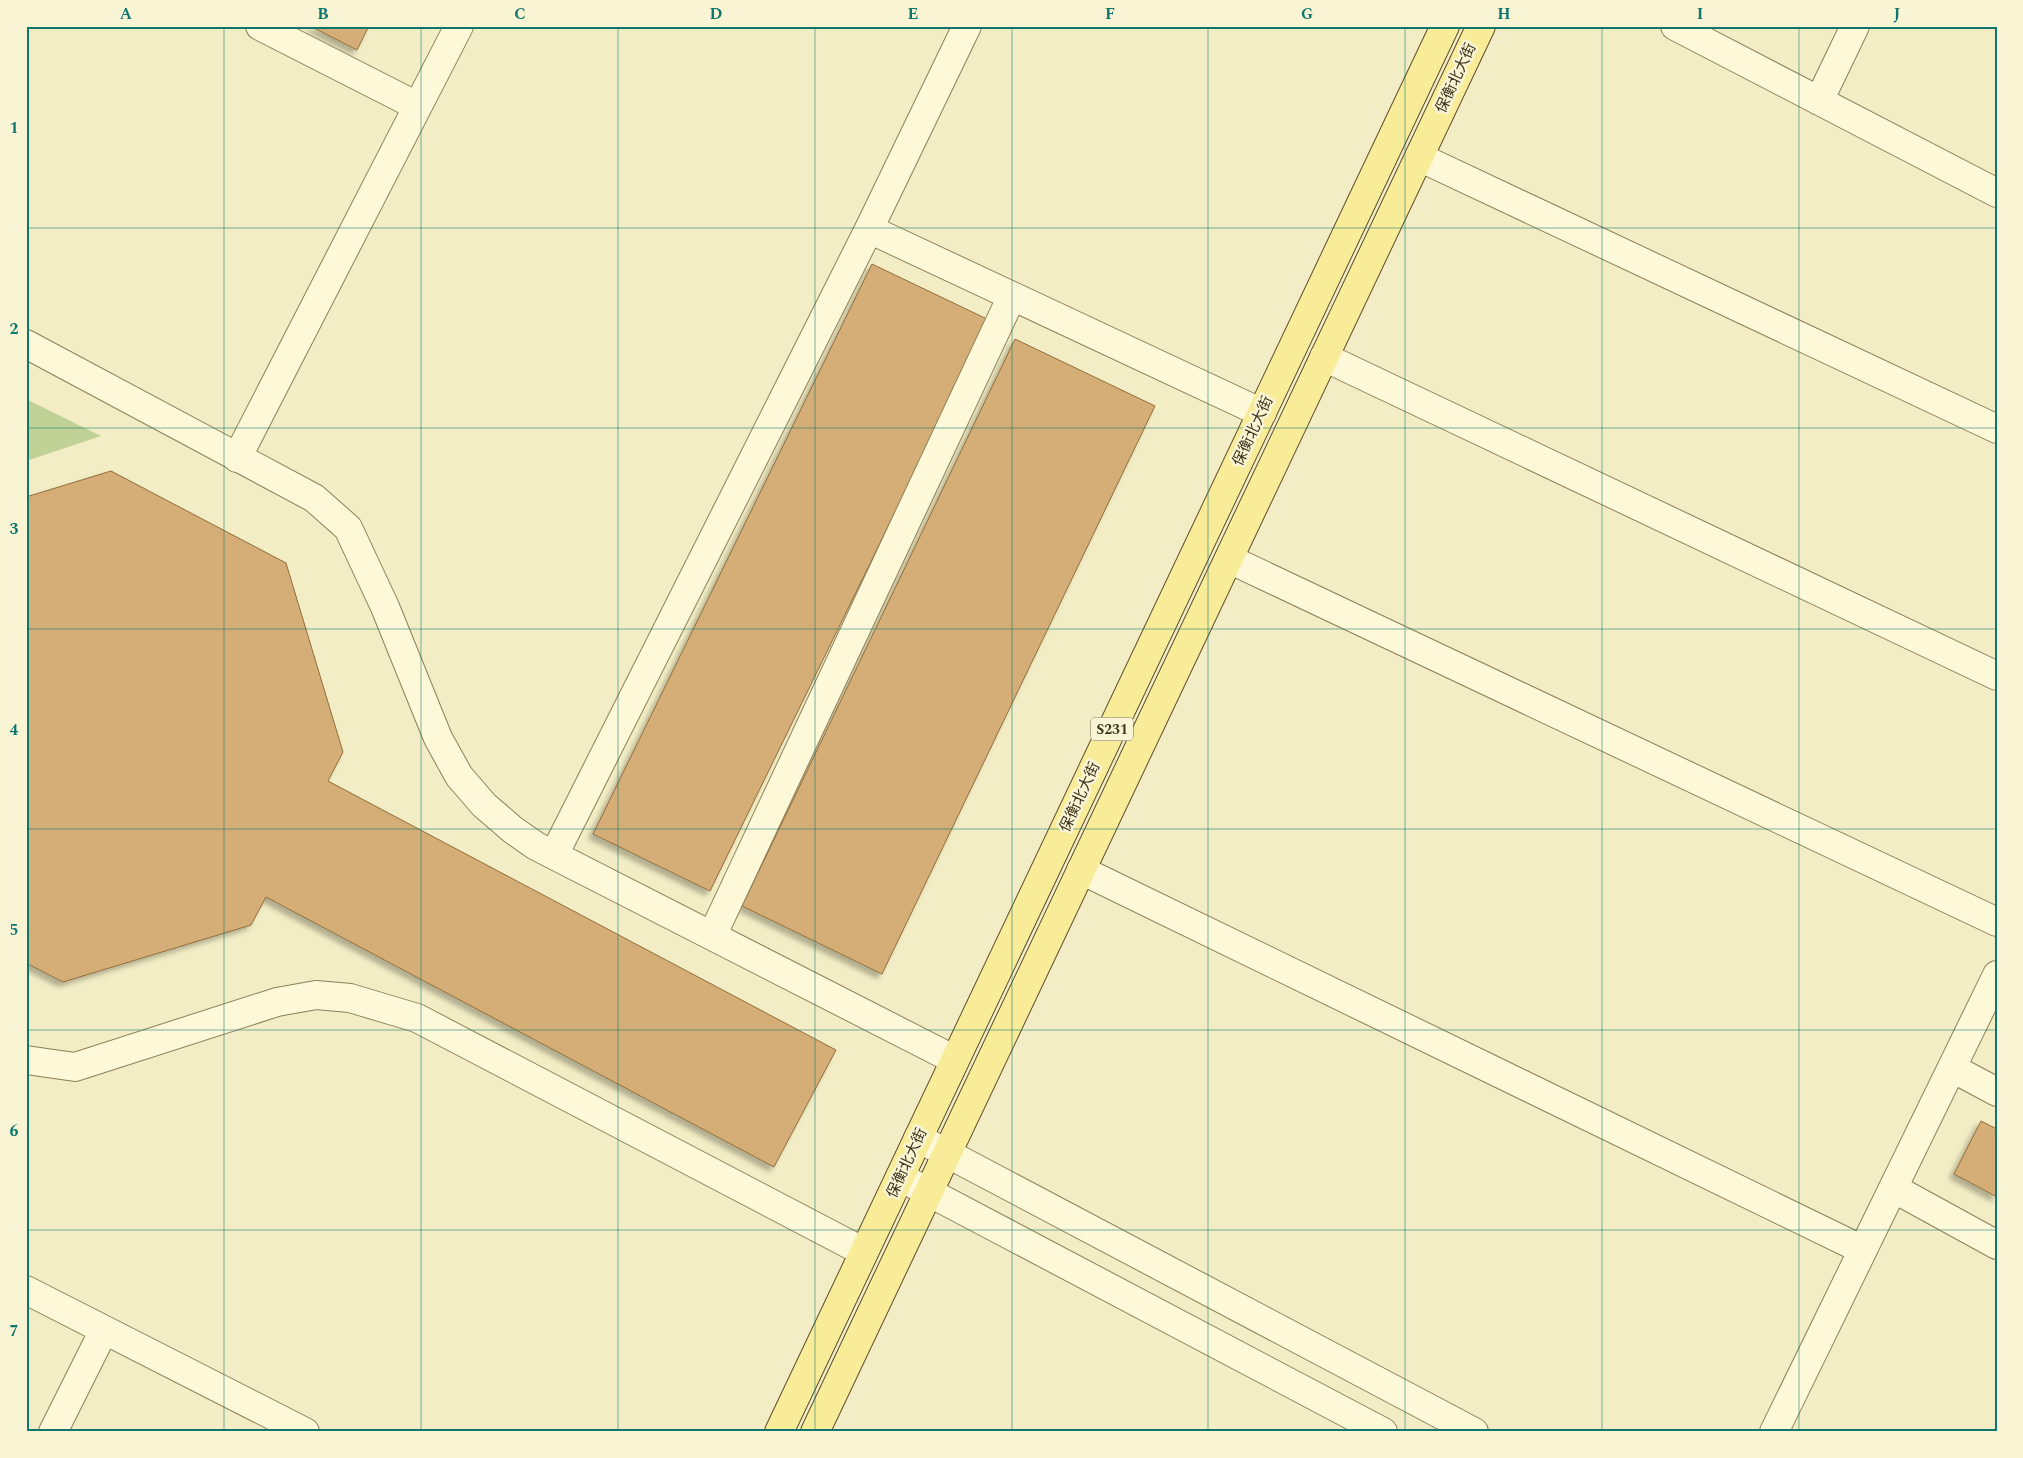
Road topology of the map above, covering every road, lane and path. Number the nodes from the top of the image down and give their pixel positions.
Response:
1 (260, 26) edge
2 (458, 26) edge
3 (967, 26) edge
4 (1445, 26) edge
5 (1481, 26) edge
6 (1676, 26) edge
7 (1855, 26) edge
8 (1819, 101) junction
9 (418, 106) junction
10 (1419, 157) junction
11 (1997, 193) edge
12 (869, 229) junction
13 (1012, 296) junction
14 (26, 344) edge
15 (1324, 358) junction
16 (1262, 413) junction
17 (1997, 430) edge
18 (237, 458) junction
19 (1229, 559) junction
20 (1997, 676) edge
21 (554, 855) junction
22 (1081, 870) junction
23 (1997, 922) edge
24 (712, 936) junction
25 (1997, 975) edge
26 (26, 1060) edge
27 (955, 1060) junction
28 (1952, 1068) junction
29 (1997, 1092) edge
30 (918, 1138) junction
31 (947, 1154) junction
32 (900, 1177) junction
33 (1893, 1188) junction
34 (929, 1192) junction
35 (1997, 1245) edge
36 (1863, 1250) junction
37 (864, 1252) junction
38 (26, 1290) edge
39 (104, 1330) junction
40 (53, 1432) edge
41 (305, 1432) edge
42 (779, 1432) edge
43 (816, 1432) edge
44 (1383, 1432) edge
45 (1474, 1432) edge
46 (1774, 1432) edge

1 - 9 street
2 - 9 street
3 - 12 street
4 - 16 main road, 保衡北大街 / S231
5 - 10 main road, 保衡北大街 / S231
6 - 8 street
7 - 8 street
8 - 11 street
9 - 18 street
10 - 15 main road, 保衡北大街 / S231
10 - 17 street
12 - 13 street
12 - 21 street
13 - 16 street
13 - 24 street
14 - 18 street
15 - 19 main road, 保衡北大街 / S231
15 - 20 street
16 - 27 main road, 保衡北大街 / S231
18 - 21 street
19 - 22 main road, 保衡北大街 / S231
19 - 23 street
21 - 24 street
22 - 31 main road, 保衡北大街 / S231
22 - 36 street
24 - 27 street
25 - 28 street
26 - 37 street
27 - 30 main road, 保衡北大街 / S231
28 - 29 street
28 - 33 street
30 - 31 street
30 - 32 main road, 保衡北大街 / S231
31 - 34 main road, 保衡北大街 / S231
31 - 45 street
32 - 34 street
32 - 37 main road, 保衡北大街 / S231
33 - 35 street
33 - 36 street
34 - 43 main road, 保衡北大街 / S231
34 - 44 street
36 - 46 street
37 - 42 main road, 保衡北大街 / S231
38 - 39 street
39 - 40 street
39 - 41 street

